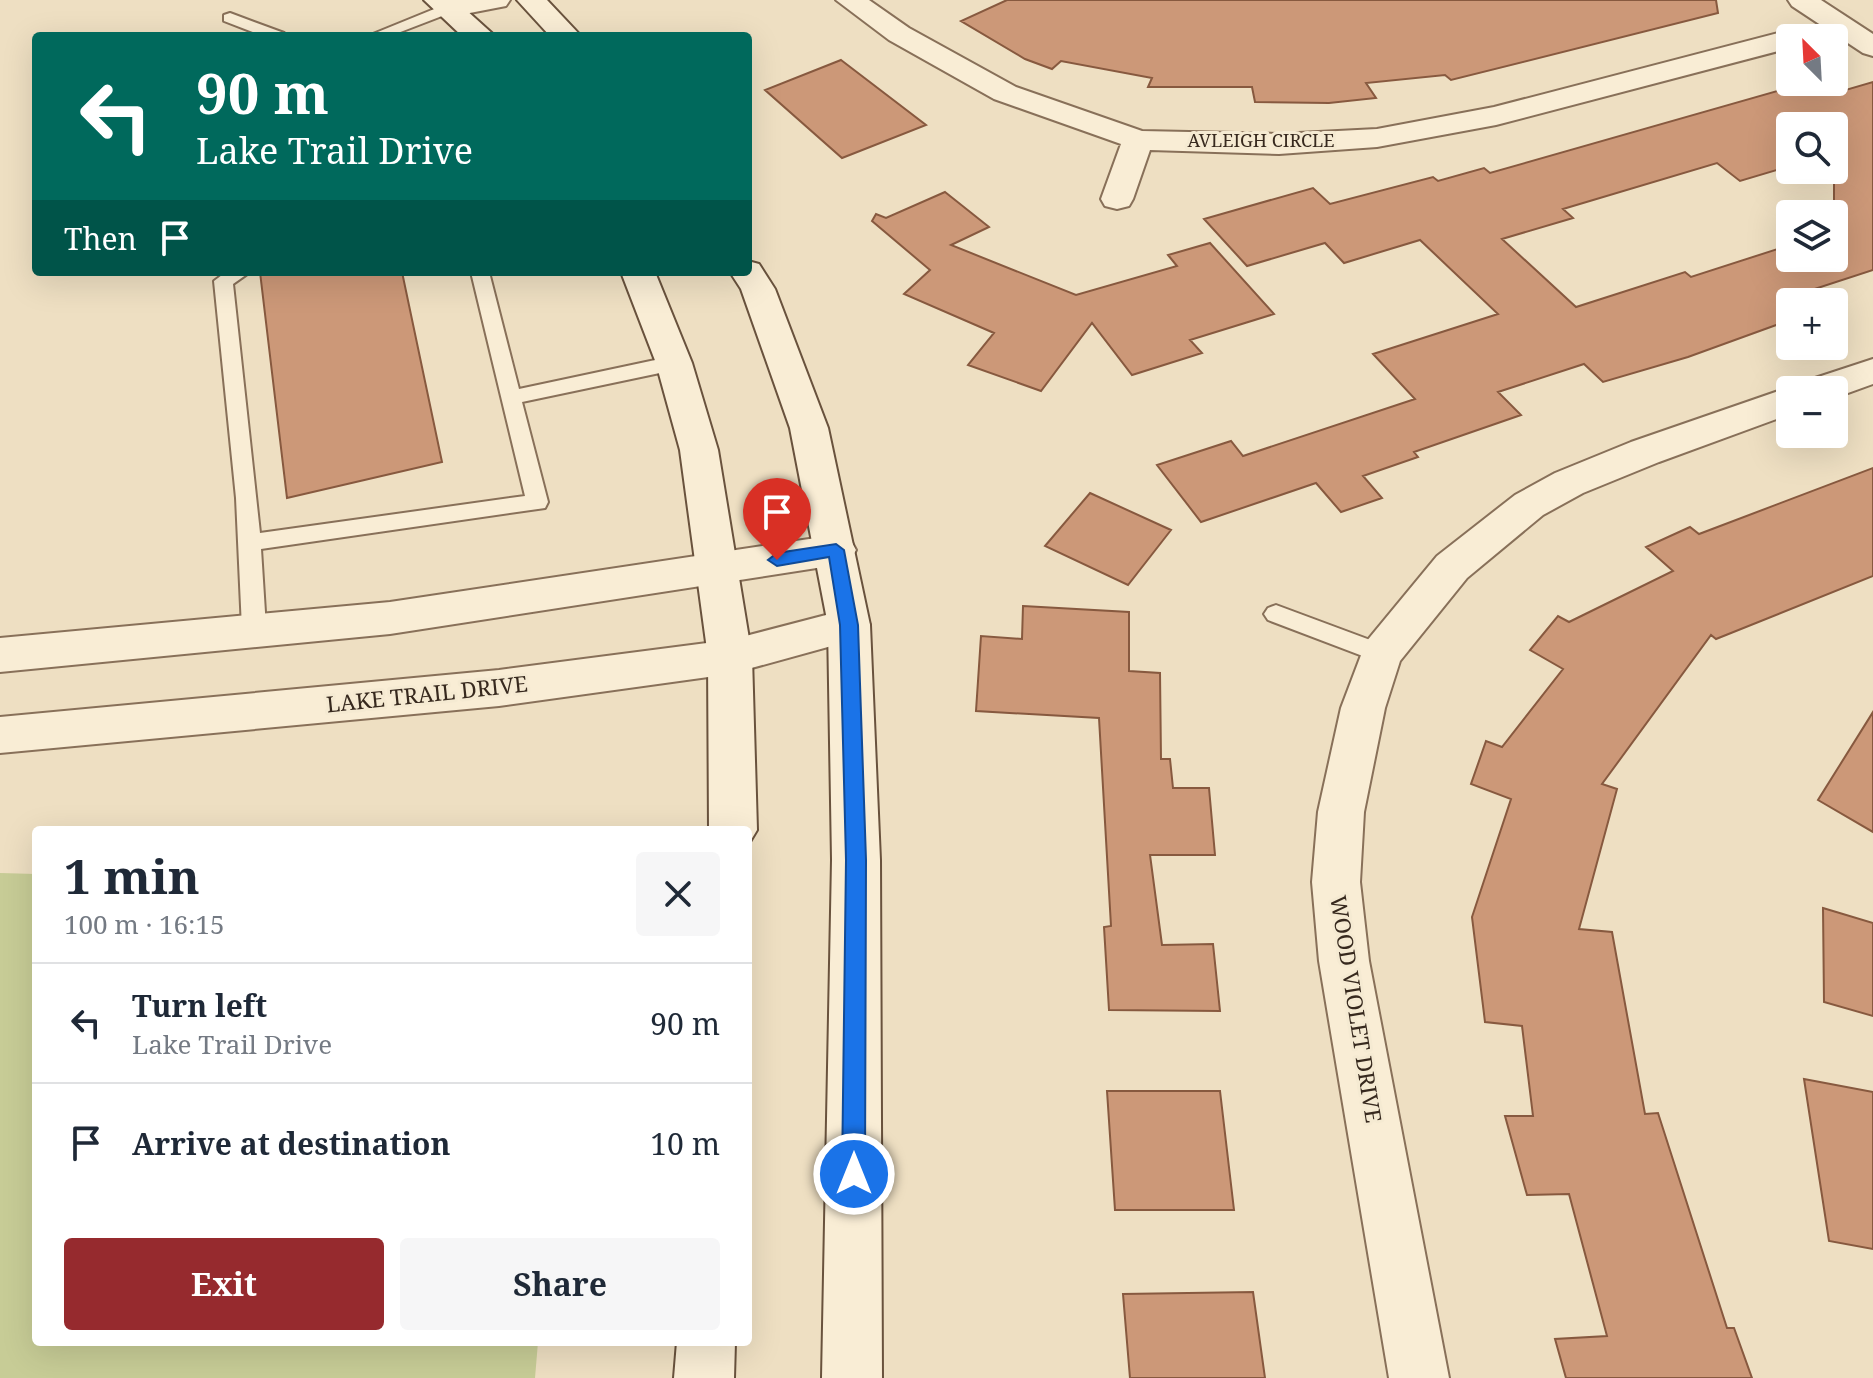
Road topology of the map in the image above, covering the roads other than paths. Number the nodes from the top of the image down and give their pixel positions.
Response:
1 (496, 0) edge
2 (531, 0) edge
3 (850, 0) edge
4 (1802, 0) edge
5 (449, 3) edge
6 (1873, 16) edge
7 (230, 18) dead end
8 (1837, 24) edge
9 (1847, 24) edge
10 (1848, 31) edge
11 (267, 32) edge
12 (385, 32) edge
13 (476, 32) edge
14 (562, 32) edge
15 (1776, 42) edge
16 (1873, 47) edge
17 (1138, 140) junction
18 (1117, 199) dead end
19 (232, 276) edge
20 (481, 276) edge
21 (640, 276) edge
22 (750, 276) edge
23 (674, 363) junction
24 (1873, 371) edge
25 (1848, 380) edge
26 (512, 397) junction
27 (1776, 405) edge
28 (249, 543) junction
29 (836, 550) junction
30 (718, 569) junction
31 (1276, 614) dead end
32 (849, 625) junction
33 (254, 628) junction
34 (1381, 654) junction
35 (0, 655) edge
36 (730, 657) junction
37 (0, 735) edge
38 (733, 826) edge
39 (706, 1346) edge
40 (704, 1378) edge
41 (852, 1378) edge
42 (1419, 1378) edge

1 - 5 street
2 - 14 street
3 - 17 street, AVLEIGH CIRCLE
4 - 8 street
5 - 12 lane
5 - 13 street
6 - 9 street, AVLEIGH CIRCLE
7 - 11 lane
10 - 16 street
15 - 17 street, AVLEIGH CIRCLE
17 - 18 street
19 - 28 lane
20 - 26 lane
21 - 23 street
22 - 29 street
23 - 26 lane
23 - 30 street
24 - 25 street
26 - 28 lane
27 - 34 street, WOOD VIOLET DRIVE
28 - 33 lane
29 - 30 street
29 - 32 street
30 - 33 street
30 - 36 street
31 - 34 lane
32 - 36 street, LAKE TRAIL DRIVE
32 - 41 street
33 - 35 street
34 - 42 street, WOOD VIOLET DRIVE
36 - 37 street, LAKE TRAIL DRIVE
36 - 38 street
39 - 40 street

